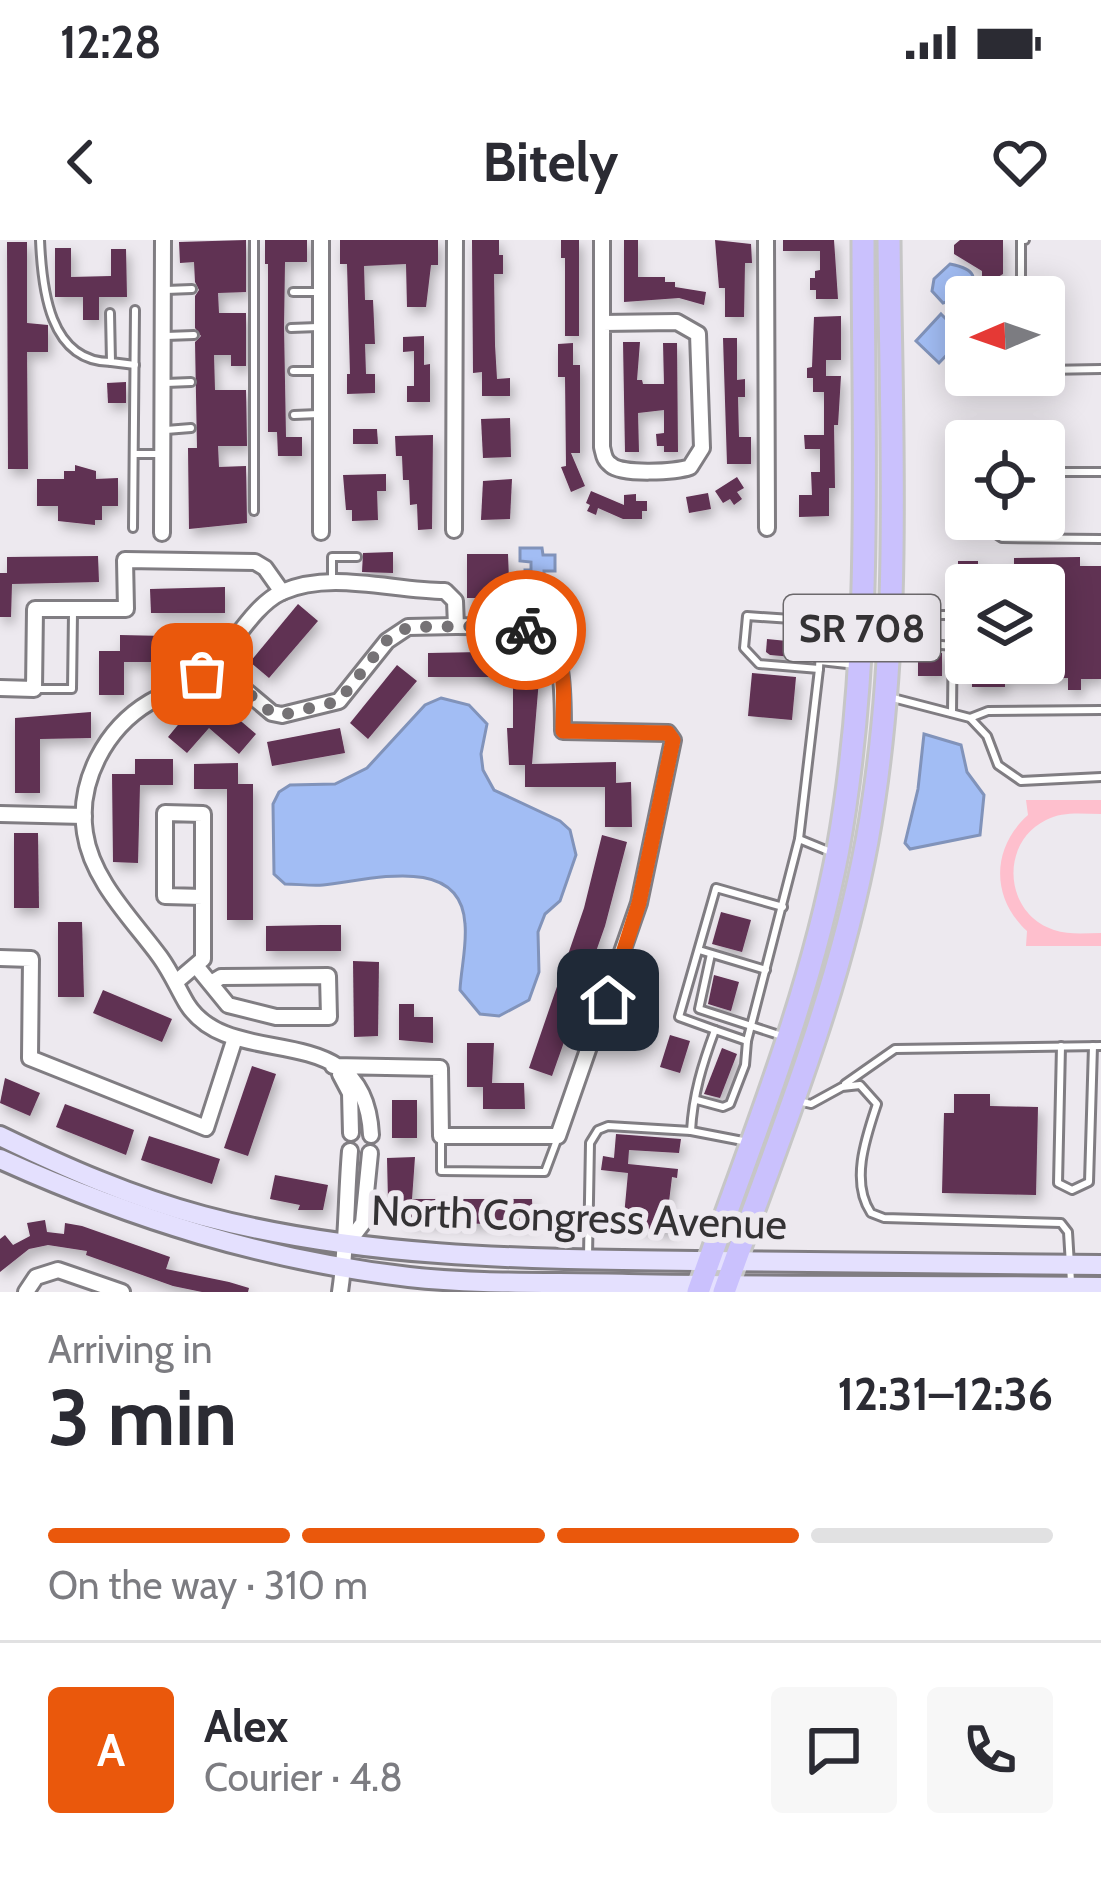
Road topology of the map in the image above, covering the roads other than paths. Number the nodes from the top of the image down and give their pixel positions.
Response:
1 (40, 240) edge
2 (163, 240) edge
3 (254, 240) edge
4 (321, 240) edge
5 (454, 240) edge
6 (602, 240) edge
7 (766, 240) edge
8 (863, 240) edge
9 (889, 240) edge
10 (1025, 240) edge
11 (1022, 276) edge
12 (162, 290) junction
13 (192, 290) dead end
14 (293, 292) dead end
15 (321, 292) junction
16 (135, 310) dead end
17 (110, 313) dead end
18 (602, 323) junction
19 (321, 326) junction
20 (291, 328) dead end
21 (194, 335) dead end
22 (162, 336) junction
23 (111, 362) junction
24 (135, 365) junction
25 (1101, 369) edge
26 (1065, 370) edge
27 (293, 371) dead end
28 (321, 371) junction
29 (191, 382) dead end
30 (162, 383) junction
31 (321, 414) junction
32 (294, 415) dead end
33 (191, 428) dead end
34 (162, 430) junction
35 (134, 454) junction
36 (162, 454) junction
37 (1065, 472) edge
38 (1101, 472) edge
39 (254, 512) dead end
40 (134, 528) dead end
41 (767, 528) dead end
42 (454, 530) dead end
43 (321, 532) dead end
44 (162, 533) dead end
45 (1065, 539) edge
46 (1101, 539) edge
47 (357, 557) dead end
48 (332, 583) junction
49 (282, 592) junction
50 (822, 601) dead end
51 (73, 610) junction
52 (821, 621) junction
53 (456, 626) junction
54 (952, 646) joint
55 (214, 664) junction
56 (819, 665) junction
57 (860, 665) junction
58 (952, 684) edge
59 (0, 688) edge
60 (34, 688) junction
61 (885, 696) junction
62 (1101, 710) edge
63 (952, 713) junction
64 (970, 718) junction
65 (1101, 777) edge
66 (0, 814) edge
67 (84, 816) junction
68 (799, 839) junction
69 (867, 840) junction
70 (837, 854) junction
71 (857, 884) junction
72 (203, 897) junction
73 (783, 907) junction
74 (698, 950) junction
75 (711, 954) junction
76 (0, 958) edge
77 (197, 967) junction
78 (766, 970) junction
79 (176, 982) junction
80 (211, 983) junction
81 (751, 1027) junction
82 (715, 1030) junction
83 (235, 1038) junction
84 (788, 1038) junction
85 (747, 1041) junction
86 (1061, 1046) junction
87 (1097, 1046) edge
88 (333, 1066) junction
89 (842, 1087) junction
90 (697, 1100) junction
91 (796, 1100) junction
92 (691, 1131) junction
93 (351, 1132) dead end
94 (371, 1135) dead end
95 (0, 1136) edge
96 (441, 1136) junction
97 (558, 1136) junction
98 (752, 1142) junction
99 (350, 1151) dead end
100 (370, 1153) dead end
101 (0, 1159) edge
102 (347, 1244) junction
103 (587, 1259) junction
104 (710, 1261) junction
105 (736, 1261) junction
106 (1070, 1265) junction
107 (1101, 1265) edge
108 (344, 1266) junction
109 (526, 1287) edge
110 (1101, 1287) edge
111 (699, 1288) edge
112 (725, 1289) edge
113 (849, 1289) edge
114 (949, 1289) edge
115 (1071, 1289) edge
116 (26, 1292) edge
117 (122, 1292) edge
118 (340, 1292) edge

1 - 23 lane
2 - 12 street
3 - 39 lane
4 - 15 street
5 - 42 street
6 - 18 street
7 - 41 street
8 - 57 main road, SR 708
9 - 61 main road, SR 708
10 - 11 lane
12 - 13 lane
12 - 22 street
14 - 15 lane
15 - 19 street
16 - 24 lane
17 - 23 lane
18 - 18 street
19 - 20 lane
19 - 28 street
21 - 22 lane
22 - 30 street
23 - 24 lane
24 - 35 lane
25 - 26 lane
27 - 28 lane
28 - 31 street
29 - 30 lane
30 - 34 street
31 - 32 lane
31 - 43 street
33 - 34 lane
34 - 36 street
35 - 36 lane
35 - 40 lane
36 - 44 street
37 - 38 lane
45 - 46 lane
47 - 48 lane
48 - 49 street
48 - 53 street
49 - 51 street
49 - 55 street
50 - 52 lane
51 - 60 street
51 - 60 lane
52 - 56 lane
52 - 56 lane
53 - 55 street
53 - 97 street
54 - 54 lane
55 - 67 street
56 - 57 lane
56 - 68 lane
57 - 69 main road
57 - 70 main road, SR 708
58 - 63 lane
59 - 60 street
61 - 63 lane
61 - 69 main road, SR 708
62 - 64 lane
63 - 64 lane
64 - 65 lane
66 - 67 street
67 - 79 street
68 - 70 lane
68 - 73 lane
69 - 71 main road, SR 708
70 - 71 main road
70 - 84 main road, SR 708
71 - 91 main road, SR 708
72 - 72 street
72 - 77 street
73 - 74 lane
73 - 78 lane
74 - 75 lane
74 - 82 lane
75 - 78 lane
75 - 81 lane
76 - 83 street
77 - 79 street
77 - 80 street
78 - 81 lane
79 - 83 street
80 - 80 street
81 - 84 lane
81 - 85 lane
82 - 85 lane
82 - 90 lane
83 - 88 street
84 - 98 main road, SR 708
85 - 90 lane
86 - 87 lane
86 - 87 lane
86 - 89 lane
88 - 93 street
88 - 94 street
88 - 96 street
89 - 91 lane
89 - 106 lane
90 - 92 lane
91 - 105 main road, SR 708
92 - 98 lane
92 - 103 lane
95 - 102 street, North Congress Avenue
96 - 97 street
96 - 97 lane
98 - 104 main road, SR 708
99 - 102 street
100 - 102 street
101 - 108 street, North Congress Avenue
102 - 103 street, North Congress Avenue
102 - 108 street
103 - 104 street, North Congress Avenue
104 - 105 street, North Congress Avenue
104 - 111 main road, SR 708
105 - 106 street, North Congress Avenue
105 - 112 main road, SR 708
106 - 107 street, North Congress Avenue
106 - 115 lane
108 - 109 street, North Congress Avenue
108 - 118 street
109 - 111 street, North Congress Avenue
110 - 115 street, North Congress Avenue
111 - 112 street, North Congress Avenue
112 - 113 street, North Congress Avenue
113 - 114 street, North Congress Avenue
114 - 115 street, North Congress Avenue
116 - 117 street

